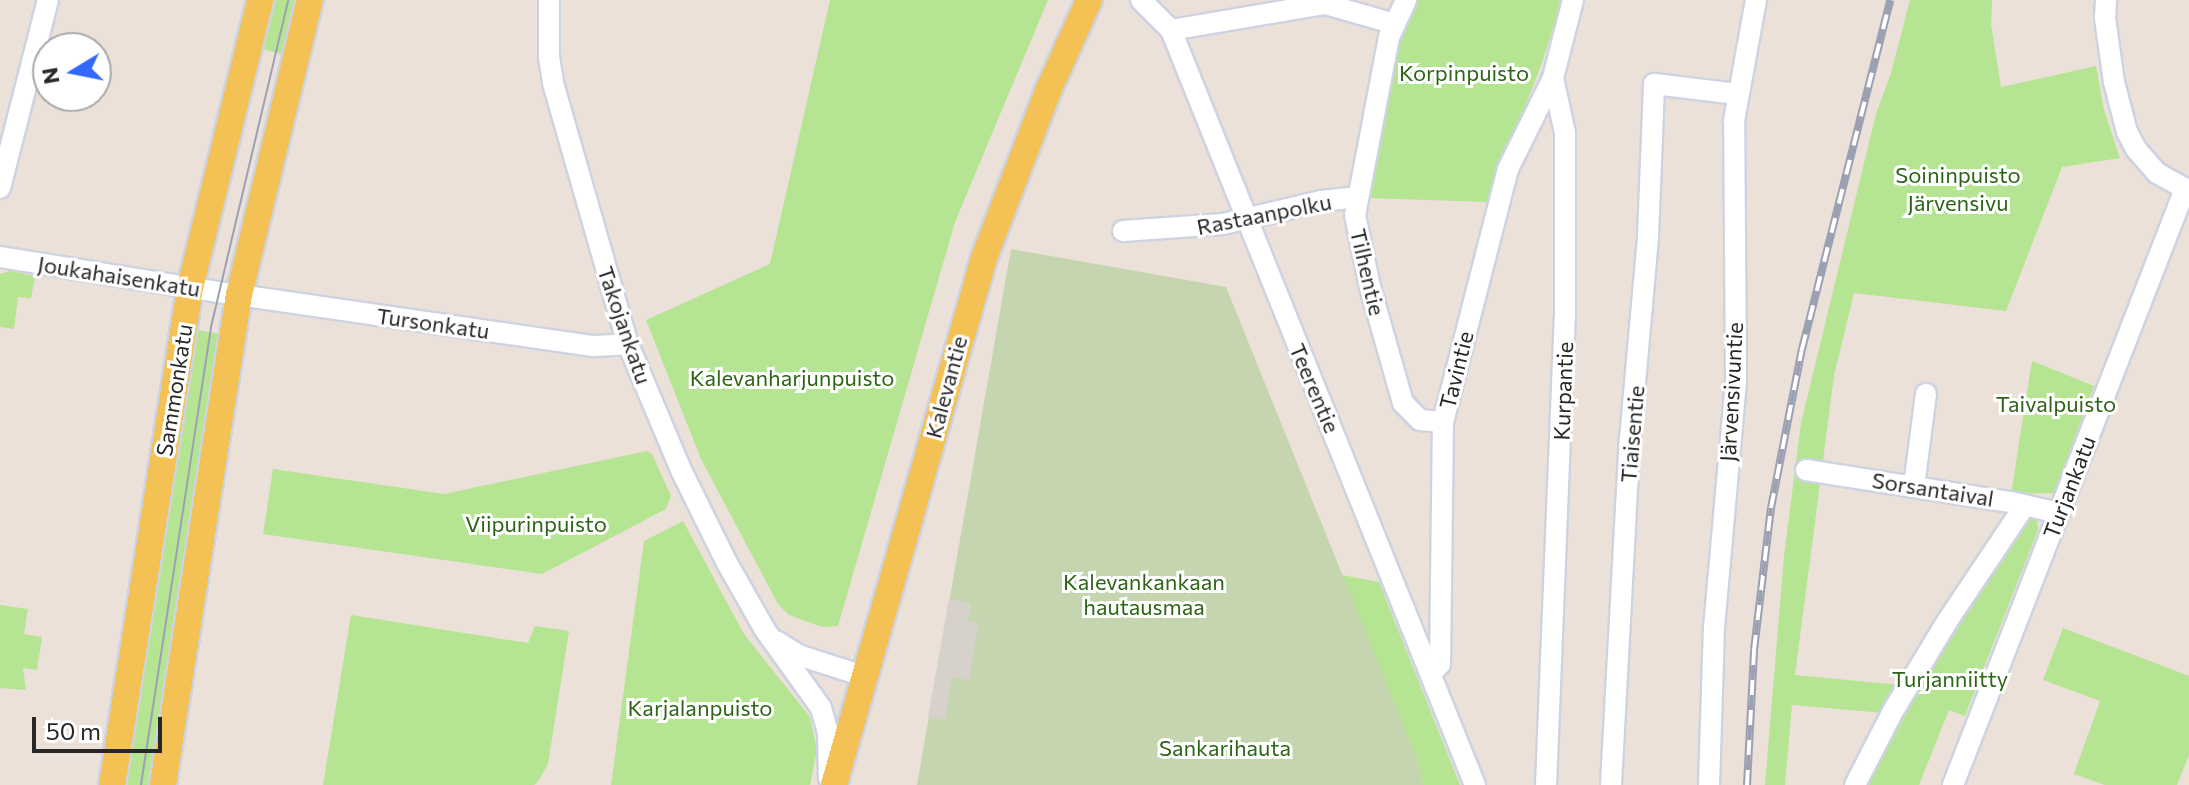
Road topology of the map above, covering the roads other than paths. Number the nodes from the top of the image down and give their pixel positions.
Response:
1 (48, 0) edge
2 (260, 0) edge
3 (310, 0) edge
4 (549, 0) edge
5 (1089, 0) edge
6 (1142, 0) edge
7 (1406, 0) edge
8 (1573, 0) edge
9 (1756, 0) edge
10 (2106, 0) edge
11 (1395, 24) junction
12 (1171, 30) junction
13 (1553, 78) junction
14 (1737, 94) junction
15 (0, 188) edge
16 (2187, 190) edge
17 (1357, 197) junction
18 (1246, 220) junction
19 (1123, 231) dead end
20 (0, 257) edge
21 (190, 288) junction
22 (239, 295) junction
23 (628, 344) junction
24 (1926, 394) dead end
25 (1443, 422) junction
26 (1806, 470) dead end
27 (1914, 486) junction
28 (2025, 505) junction
29 (2059, 513) junction
30 (765, 630) junction
31 (1431, 673) junction
32 (864, 676) junction
33 (112, 785) edge
34 (163, 785) edge
35 (831, 785) edge
36 (1475, 785) edge
37 (1546, 785) edge
38 (1611, 785) edge
39 (1709, 785) edge
40 (1855, 785) edge
41 (1953, 785) edge

1 - 15 street
2 - 21 main road, Sammonkatu
3 - 22 main road
4 - 23 street, Takojankatu
5 - 32 main road, Kalevantie
6 - 12 street, Teerentie
7 - 11 street, Tilhentie
8 - 13 street, Kurpantie
9 - 14 street, Järvensivuntie
10 - 16 street
11 - 12 street
11 - 17 street, Tilhentie
12 - 18 street, Teerentie
13 - 25 street, Tavintie
13 - 37 street, Kurpantie
14 - 38 street, Tiaisentie
14 - 39 street, Järvensivuntie
16 - 29 street, Turjankatu
17 - 18 street, Rastaanpolku
17 - 25 street, Tilhentie
18 - 19 street, Rastaanpolku
18 - 31 street, Teerentie
20 - 21 street, Joukahaisenkatu
21 - 22 street, Joukahaisenkatu
21 - 33 main road, Sammonkatu
22 - 23 street, Tursonkatu
22 - 34 main road
23 - 30 street, Takojankatu
24 - 27 street
25 - 31 street, Tavintie
26 - 27 street, Sorsantaival
27 - 28 street, Sorsantaival
28 - 29 street, Sorsantaival
28 - 40 street, Turjankatu
29 - 41 street, Turjankatu
30 - 32 street, Takojankatu
30 - 35 street, Takojankatu
31 - 36 street, Teerentie
32 - 35 main road, Kalevantie

